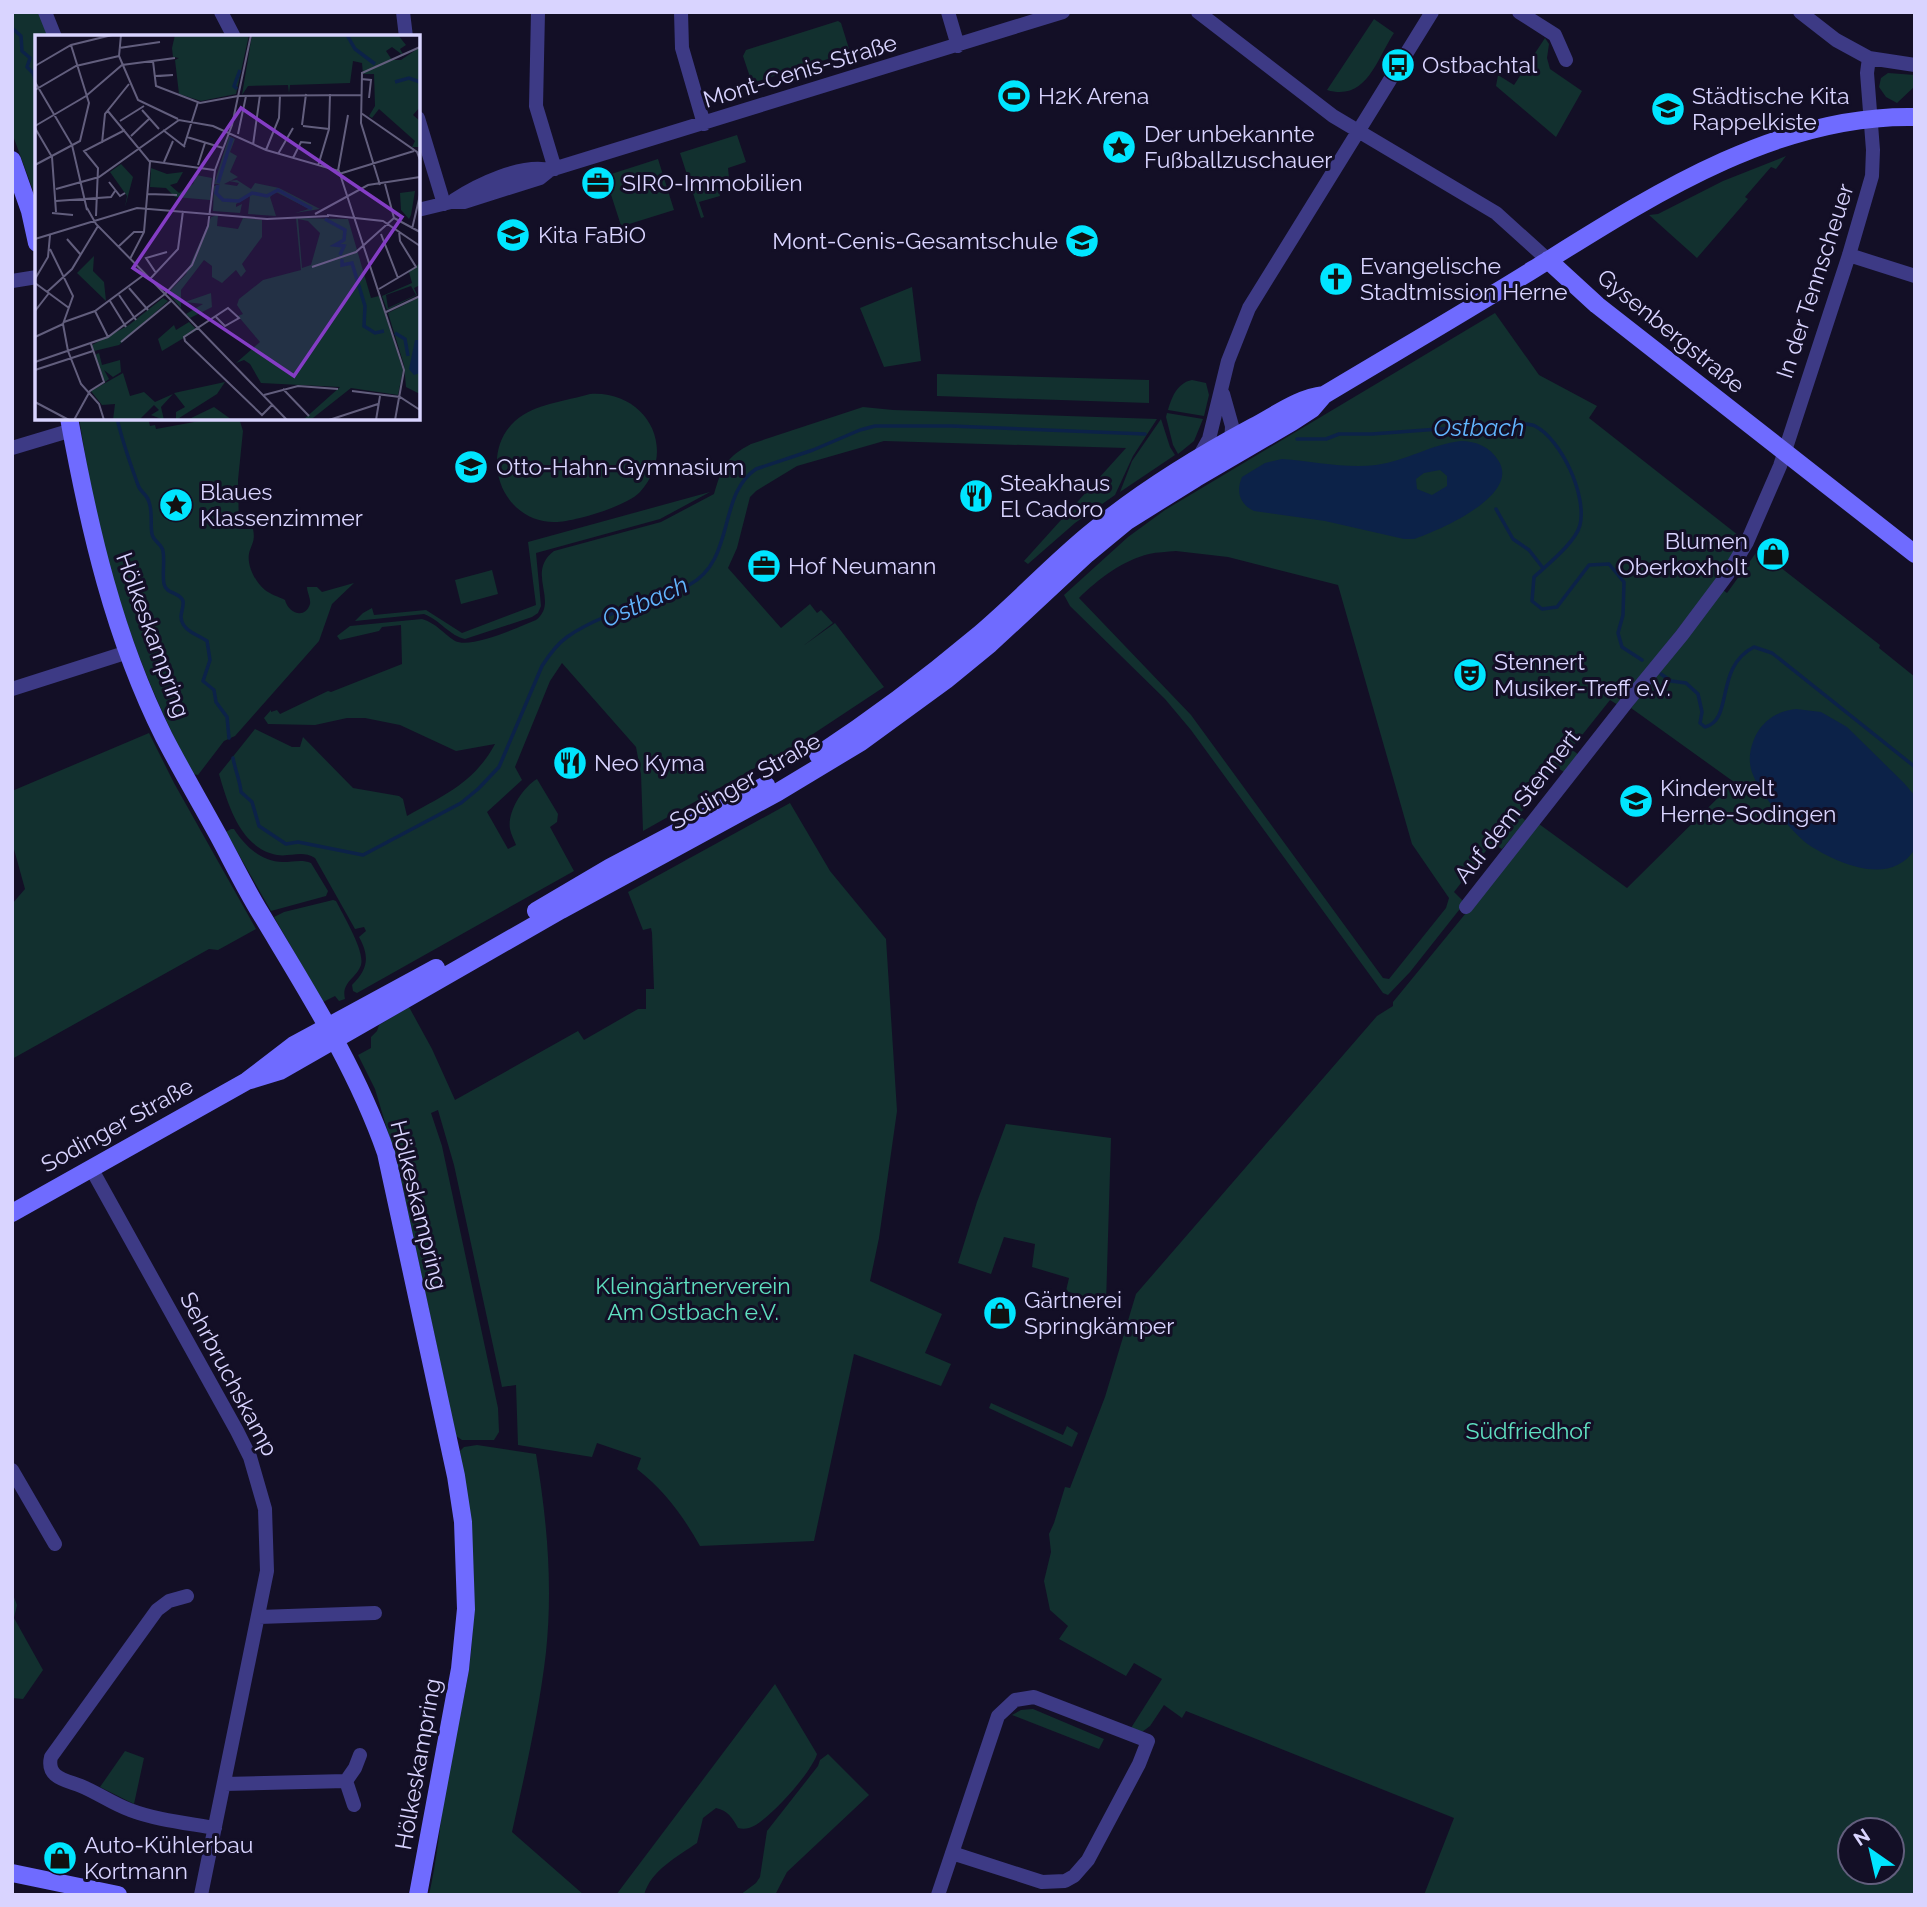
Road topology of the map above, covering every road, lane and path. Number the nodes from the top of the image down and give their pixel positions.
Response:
1 (45, 12) edge
2 (221, 12) edge
3 (403, 12) edge
4 (538, 12) edge
5 (681, 12) edge
6 (948, 12) edge
7 (1063, 12) edge
8 (1198, 12) edge
9 (1432, 12) edge
10 (1519, 12) edge
11 (1800, 12) edge
12 (54, 35) edge
13 (233, 35) edge
14 (406, 35) edge
15 (958, 46) junction
16 (1869, 58) junction
17 (1566, 60) dead end
18 (1915, 65) edge
19 (1915, 117) edge
20 (1870, 120) junction
21 (420, 124) edge
22 (704, 124) junction
23 (1358, 130) junction
24 (12, 160) edge
25 (552, 170) junction
26 (447, 203) junction
27 (420, 210) edge
28 (35, 234) edge
29 (1849, 255) junction
30 (1548, 260) junction
31 (1915, 276) edge
32 (35, 277) edge
33 (12, 281) edge
34 (1222, 390) junction
35 (1324, 395) junction
36 (71, 424) edge
37 (1233, 438) junction
38 (12, 448) edge
39 (1784, 453) junction
40 (1198, 458) junction
41 (1226, 460) junction
42 (1915, 554) edge
43 (128, 652) junction
44 (12, 689) edge
45 (1466, 907) dead end
46 (332, 1033) junction
47 (91, 1168) junction
48 (12, 1213) edge
49 (12, 1470) edge
50 (17, 1488) edge
51 (55, 1544) dead end
52 (187, 1596) dead end
53 (375, 1613) dead end
54 (258, 1617) junction
55 (360, 1755) dead end
56 (346, 1781) junction
57 (224, 1784) junction
58 (354, 1805) dead end
59 (215, 1828) junction
60 (952, 1853) junction
61 (12, 1873) edge
62 (118, 1895) edge
63 (201, 1895) edge
64 (418, 1895) edge
65 (938, 1895) edge

1 - 12 street
2 - 13 street
3 - 14 street
4 - 25 street
5 - 22 street
6 - 15 street
7 - 15 street, Mont-Cenis-Straße
8 - 23 street
9 - 23 street
10 - 17 street
11 - 16 street
15 - 22 street, Mont-Cenis-Straße
16 - 18 street
16 - 20 street, In der Tennscheuer
19 - 20 main road, Sodinger Straße
20 - 29 street, In der Tennscheuer
20 - 30 main road, Sodinger Straße
21 - 26 street
22 - 25 street, Mont-Cenis-Straße
23 - 30 street, Gysenbergstraße
23 - 34 street
24 - 28 main road
25 - 26 street, Mont-Cenis-Straße
26 - 27 street, Mont-Cenis-Straße
29 - 31 street
29 - 39 street, In der Tennscheuer
30 - 35 main road, Sodinger Straße
30 - 39 main road, Gysenbergstraße
32 - 33 street
34 - 37 street
34 - 40 street
35 - 37 main road, Sodinger Straße
35 - 41 main road, Sodinger Straße
36 - 38 street
36 - 43 main road, Hölkeskampring
37 - 40 main road, Sodinger Straße
37 - 41 street
39 - 42 main road, Gysenbergstraße
39 - 45 street, Auf dem Stennert
40 - 46 main road, Sodinger Straße
41 - 46 main road, Sodinger Straße
43 - 44 street
43 - 46 main road, Hölkeskampring
46 - 47 main road, Sodinger Straße
46 - 64 main road, Hölkeskampring
47 - 48 main road, Sodinger Straße
47 - 54 street, Sehrbruchskamp
49 - 50 street
50 - 51 street
52 - 59 street
53 - 54 street
54 - 57 street, Sehrbruchskamp
55 - 56 street
56 - 57 street
56 - 58 street
57 - 59 street, Sehrbruchskamp
59 - 63 street, Sehrbruchskamp
60 - 60 street
60 - 65 street
61 - 62 main road

